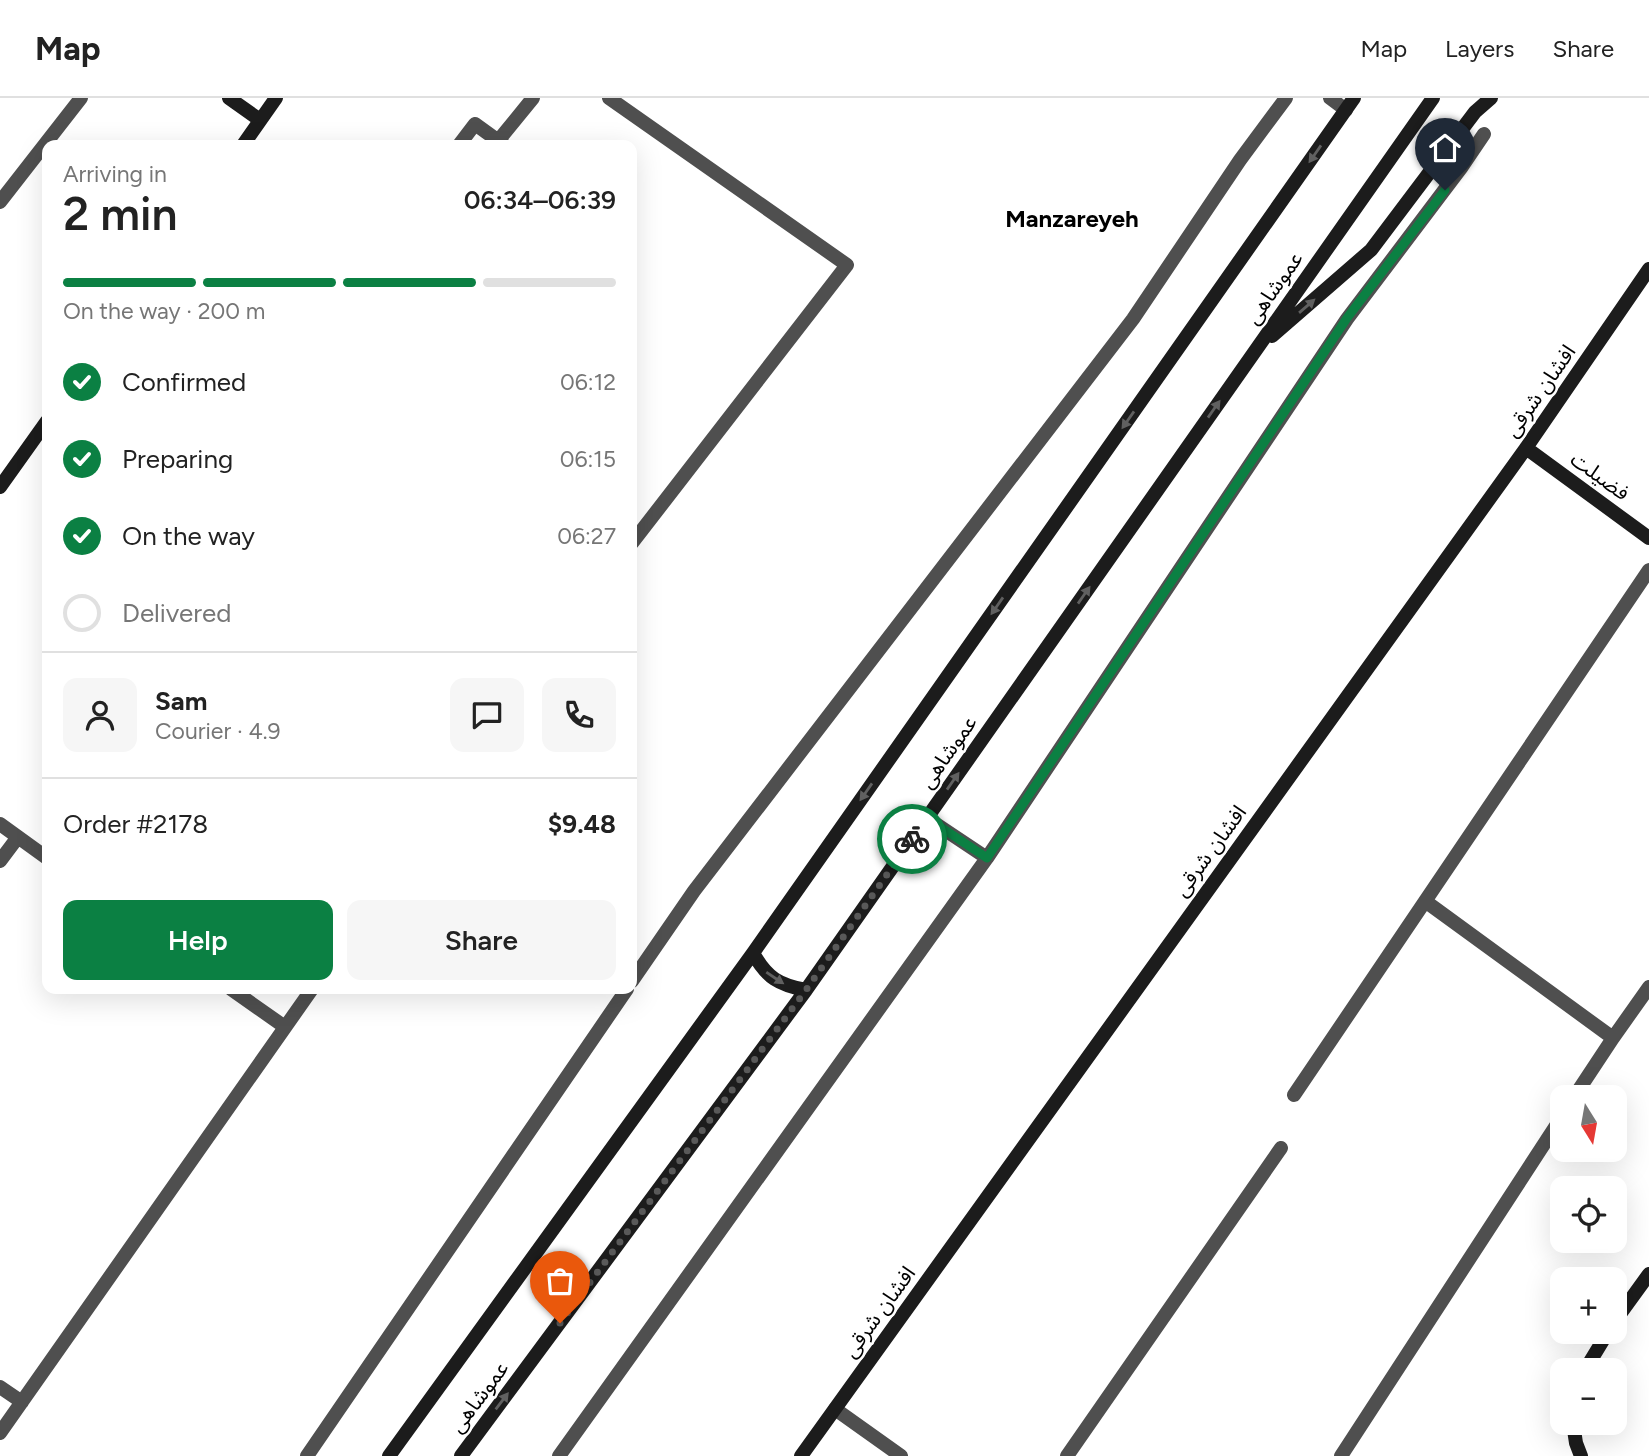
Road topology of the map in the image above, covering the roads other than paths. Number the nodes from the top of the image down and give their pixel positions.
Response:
1 (81, 98) edge
2 (229, 98) edge
3 (276, 98) edge
4 (533, 98) edge
5 (609, 98) edge
6 (1286, 98) edge
7 (1329, 98) edge
8 (1433, 98) edge
9 (1491, 98) edge
10 (1350, 104) edge
11 (260, 120) junction
12 (1484, 134) dead end
13 (48, 140) edge
14 (246, 140) edge
15 (463, 140) edge
16 (497, 140) edge
17 (503, 140) edge
18 (42, 148) edge
19 (0, 202) edge
20 (1649, 269) edge
21 (1255, 350) junction
22 (42, 428) edge
23 (1526, 448) junction
24 (0, 487) edge
25 (637, 537) edge
26 (1649, 538) edge
27 (1649, 570) edge
28 (927, 818) junction
29 (0, 824) edge
30 (18, 837) junction
31 (42, 854) edge
32 (987, 858) junction
33 (0, 861) edge
34 (1425, 901) junction
35 (753, 953) junction
36 (637, 974) edge
37 (1649, 987) edge
38 (806, 990) junction
39 (238, 994) edge
40 (308, 994) edge
41 (624, 994) edge
42 (285, 1027) junction
43 (1613, 1038) junction
44 (1582, 1085) edge
45 (1294, 1095) dead end
46 (1550, 1135) edge
47 (1282, 1148) dead end
48 (1649, 1274) edge
49 (1627, 1304) edge
50 (0, 1387) edge
51 (22, 1402) junction
52 (835, 1409) junction
53 (0, 1433) edge
54 (1575, 1435) edge
55 (307, 1456) edge
56 (388, 1456) edge
57 (461, 1456) edge
58 (559, 1456) edge
59 (801, 1456) edge
60 (901, 1456) edge
61 (1067, 1456) edge
62 (1341, 1456) edge
63 (1581, 1456) edge

1 - 13 street
2 - 11 main road
3 - 11 main road
4 - 17 street
5 - 25 street
6 - 36 street
7 - 10 street
8 - 21 main road, عموشاهی
21 -> 9 main road
10 -> 35 main road, عموشاهی
11 - 14 main road
12 - 32 street
15 - 16 street
18 - 19 street
20 - 23 main road, افشان شرقی
28 -> 21 main road, عموشاهی
22 - 24 main road
23 - 26 main road, فضیلت
23 - 52 main road, افشان شرقی
27 - 34 street
28 - 32 street
28 - 38 main road, عموشاهی
29 - 30 street
30 - 31 street
30 - 33 street
32 - 58 street
34 - 43 street
34 - 45 street
35 -> 38 main road
35 - 56 main road, عموشاهی
37 - 43 street
57 -> 38 main road, عموشاهی
39 - 42 street
40 - 42 street
41 - 55 street
42 - 51 street
43 - 44 street
46 - 62 street
47 - 61 street
48 - 49 main road
50 - 51 street
51 - 53 street
52 - 59 main road, افشان شرقی
52 - 60 street
54 - 63 main road

